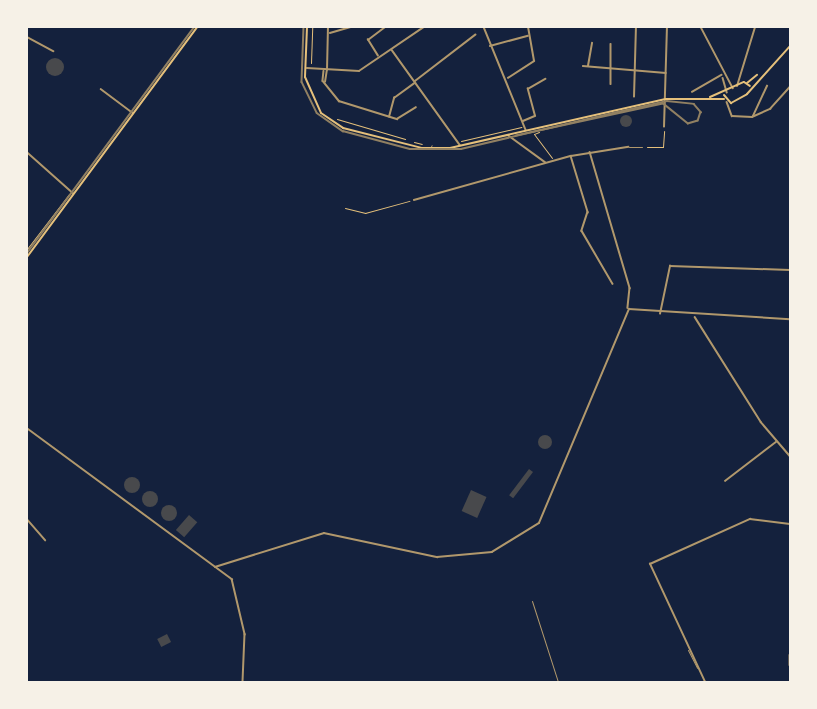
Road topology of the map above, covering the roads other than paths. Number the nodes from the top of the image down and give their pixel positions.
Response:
1 (197, 27) edge
2 (308, 27) edge
3 (328, 27) edge
4 (351, 27) edge
5 (385, 27) edge
6 (424, 27) edge
7 (484, 27) edge
8 (528, 27) edge
9 (636, 27) edge
10 (668, 27) edge
11 (701, 27) edge
12 (755, 27) edge
13 (329, 33) junction
14 (476, 35) dead end
15 (529, 36) junction
16 (27, 37) edge
17 (592, 43) dead end
18 (611, 44) dead end
19 (490, 46) junction
20 (790, 46) edge
21 (392, 49) junction
22 (53, 51) dead end
23 (379, 58) junction
24 (583, 66) dead end
25 (588, 67) junction
26 (305, 68) junction
27 (611, 69) junction
28 (326, 70) junction
29 (634, 71) junction
30 (667, 73) junction
31 (722, 75) junction
32 (740, 76) junction
33 (507, 79) junction
34 (545, 79) dead end
35 (415, 82) junction
36 (747, 83) junction
37 (611, 84) dead end
38 (737, 86) junction
39 (767, 86) dead end
40 (790, 87) edge
41 (733, 88) junction
42 (101, 89) dead end
43 (692, 92) dead end
44 (634, 97) dead end
45 (726, 98) junction
46 (666, 99) junction
47 (416, 107) dead end
48 (134, 113) junction
49 (389, 117) junction
50 (753, 117) junction
51 (523, 121) junction
52 (664, 127) road end
53 (526, 130) junction
54 (507, 135) junction
55 (460, 144) junction
56 (628, 147) joint
57 (642, 147) road end
58 (590, 151) junction
59 (27, 152) edge
60 (571, 156) junction
61 (546, 162) junction
62 (74, 193) junction
63 (414, 200) road end
64 (27, 257) edge
65 (790, 270) edge
66 (614, 284) dead end
67 (628, 309) junction
68 (660, 314) junction
69 (695, 316) junction
70 (790, 319) edge
71 (27, 428) edge
72 (777, 442) junction
73 (790, 456) edge
74 (725, 481) dead end
75 (27, 519) edge
76 (790, 524) edge
77 (45, 540) dead end
78 (225, 562) junction
79 (215, 567) junction
80 (220, 570) junction
81 (532, 601) dead end
82 (790, 655) edge
83 (790, 665) edge
84 (243, 682) edge
85 (558, 682) edge
86 (705, 682) edge

1 - 48 main road
2 - 26 main road
3 - 13 street
4 - 13 street
5 - 23 street
6 - 21 street
7 - 19 street
8 - 15 street
9 - 29 street
10 - 30 street
11 - 31 street
12 - 32 street
13 - 28 street
14 - 35 street
15 - 19 street
15 - 33 street
16 - 22 street
17 - 25 street
18 - 27 street
19 - 33 street
20 - 36 main road
21 - 23 street
21 - 35 street
23 - 28 street
24 - 25 street
25 - 27 street
26 - 28 street
26 - 55 main road
27 - 29 street
27 - 37 street
28 - 49 street
29 - 30 street
29 - 44 street
30 - 46 street
31 - 41 street
31 - 43 street
31 - 45 street
32 - 36 street
32 - 38 street
33 - 51 street
34 - 51 street
35 - 49 street
35 - 55 street
36 - 38 main road
36 - 45 main road
38 - 41 main road
39 - 50 street
40 - 50 street
41 - 45 main road
42 - 48 street
45 - 46 main road
45 - 50 street
46 - 52 street
46 - 53 main road
47 - 49 street
48 - 62 main road
51 - 53 street
53 - 54 main road
54 - 55 main road
54 - 61 street
56 - 57 lane
56 - 58 street
58 - 60 street
58 - 67 street
59 - 62 street
60 - 61 street
60 - 66 street
61 - 63 street
62 - 64 main road
65 - 68 street
67 - 68 street
67 - 78 street
68 - 69 street
69 - 70 street
69 - 72 street
71 - 79 street
72 - 73 street
72 - 74 street
75 - 77 street
76 - 86 street
78 - 79 street
78 - 80 street
79 - 80 street
80 - 84 street
81 - 85 lane
82 - 83 street

